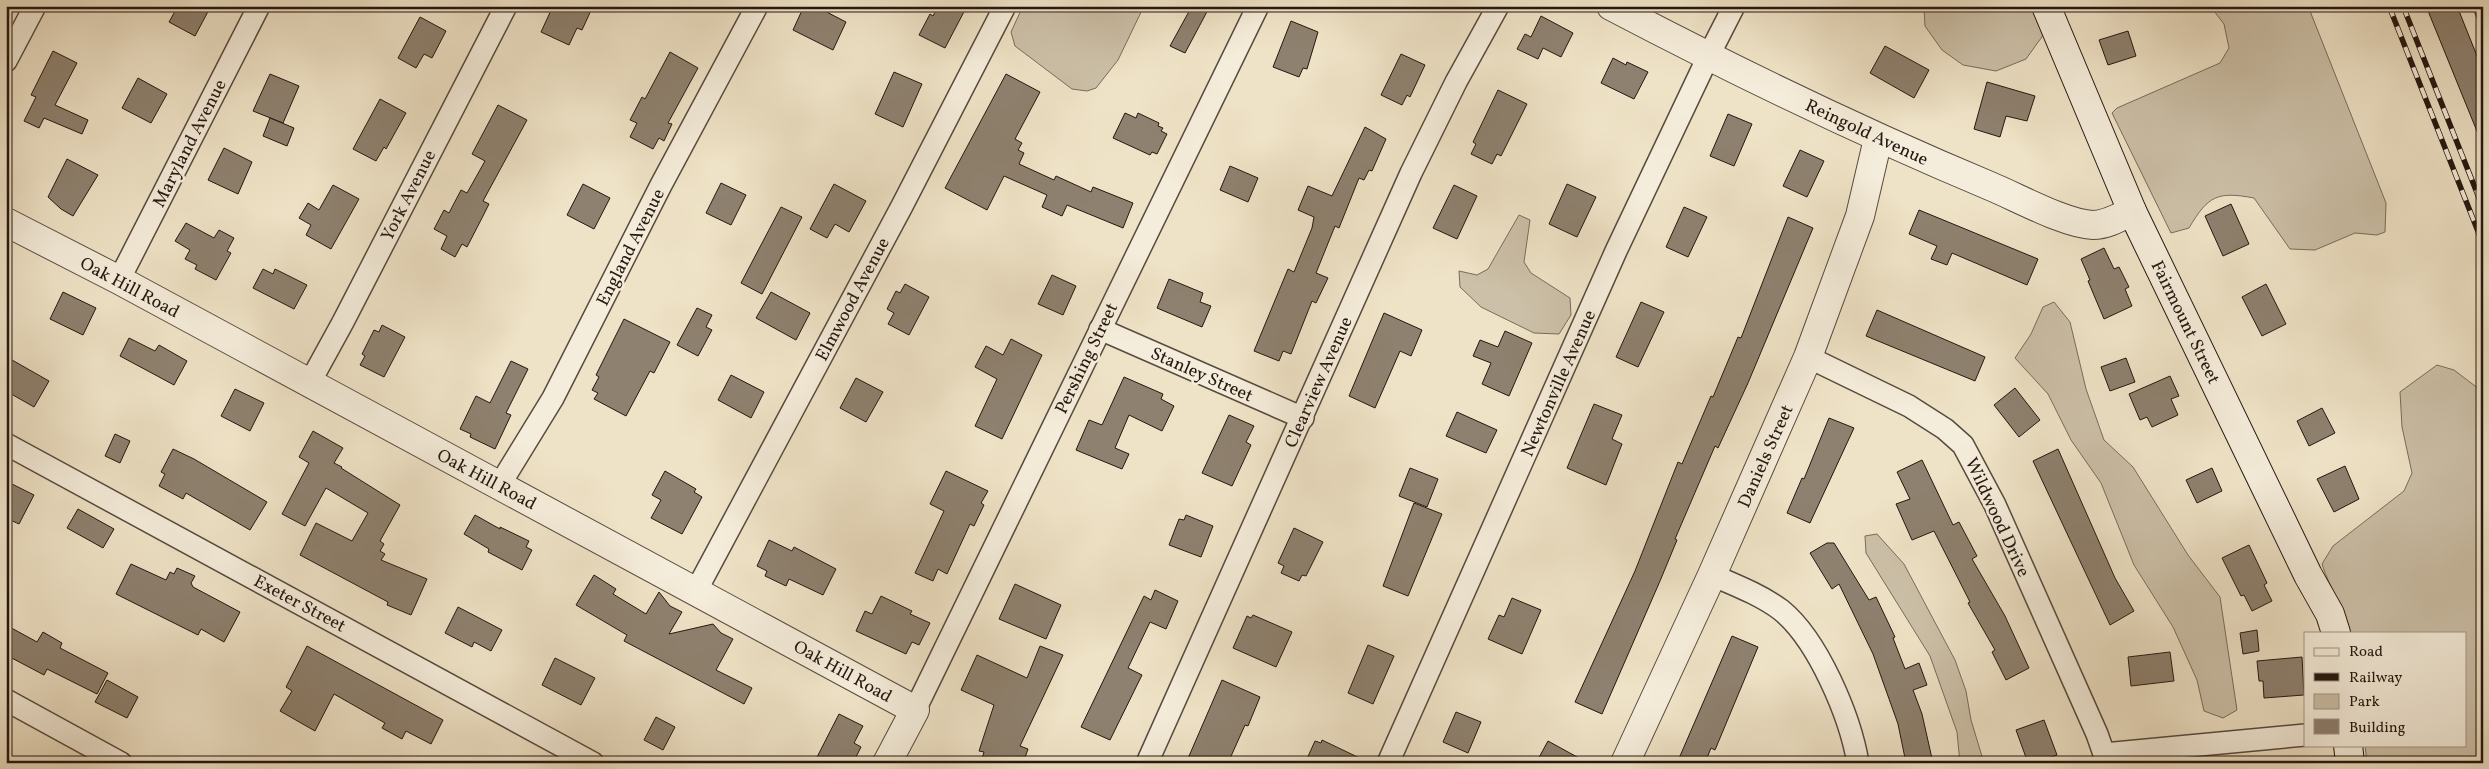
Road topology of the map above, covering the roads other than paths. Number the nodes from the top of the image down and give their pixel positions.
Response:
1 (35, 6) edge
2 (259, 6) edge
3 (506, 6) edge
4 (757, 6) edge
5 (1005, 6) edge
6 (1258, 6) edge
7 (1498, 6) edge
8 (1611, 6) edge
9 (1734, 6) edge
10 (2046, 6) edge
11 (2479, 6) edge
12 (2483, 16) edge
13 (1708, 57) junction
14 (6, 61) edge
15 (1878, 139) junction
16 (2132, 211) junction
17 (6, 222) edge
18 (119, 280) junction
19 (1100, 329) junction
20 (1808, 357) junction
21 (309, 384) junction
22 (1303, 418) junction
23 (6, 444) edge
24 (499, 486) junction
25 (1712, 575) junction
26 (696, 591) junction
27 (2336, 632) edge
28 (6, 700) edge
29 (914, 710) junction
30 (2304, 736) edge
31 (2348, 746) edge
32 (2105, 759) edge
33 (121, 763) edge
34 (593, 763) edge
35 (888, 763) edge
36 (1147, 763) edge
37 (1388, 763) edge
38 (1625, 763) edge
39 (1858, 763) edge
40 (2350, 763) edge

1 - 14 street
2 - 18 street, Maryland Avenue
3 - 21 street, York Avenue
4 - 24 street, England Avenue
5 - 26 street, Elmwood Avenue
6 - 19 street, Pershing Street
7 - 22 street, Clearview Avenue
8 - 13 street, Reingold Avenue
9 - 13 street, Newtonville Avenue
10 - 16 street, Fairmount Street
11 - 12 lane
13 - 15 street, Reingold Avenue
13 - 37 street, Newtonville Avenue
15 - 16 street, Reingold Avenue
15 - 20 street, Daniels Street
16 - 27 street, Fairmount Street
17 - 18 street, Oak Hill Road
18 - 21 street, Oak Hill Road
19 - 22 street, Stanley Street
19 - 29 street, Pershing Street
20 - 25 street, Daniels Street
20 - 32 street, Wildwood Drive
21 - 24 street, Oak Hill Road
22 - 36 street, Clearview Avenue
23 - 34 street, Exeter Street
24 - 26 street, Oak Hill Road
25 - 38 street, Daniels Street
25 - 39 street
26 - 29 street, Oak Hill Road
28 - 33 street
29 - 35 street
30 - 32 street
31 - 40 street

